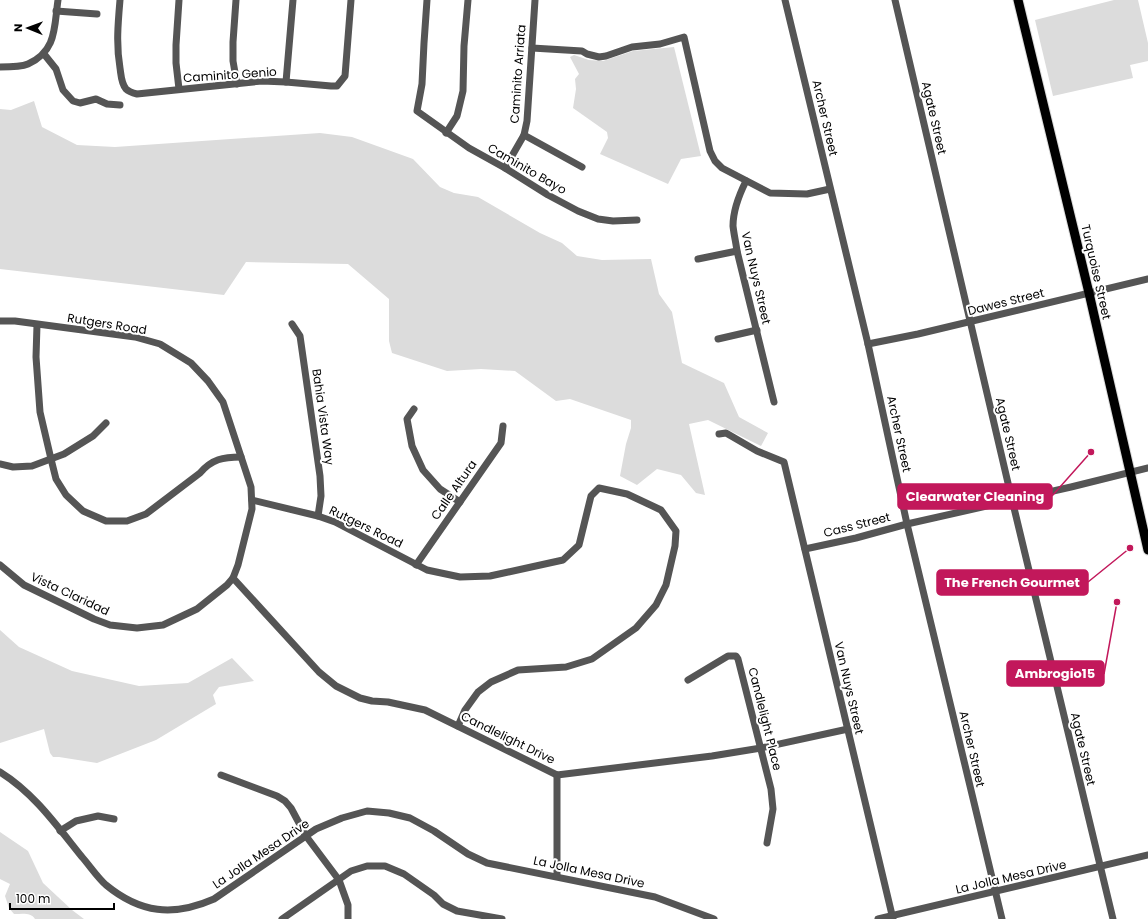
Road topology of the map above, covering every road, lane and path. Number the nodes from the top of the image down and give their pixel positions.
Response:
1 (58, 0) edge
2 (120, 0) edge
3 (179, 0) edge
4 (236, 0) edge
5 (293, 0) edge
6 (351, 0) edge
7 (427, 0) edge
8 (468, 0) edge
9 (535, 0) edge
10 (785, 0) edge
11 (895, 0) edge
12 (1018, 0) edge
13 (56, 11) junction
14 (97, 14) dead end
15 (532, 48) junction
16 (44, 54) junction
17 (0, 67) edge
18 (286, 82) junction
19 (237, 84) junction
20 (179, 89) junction
21 (120, 105) dead end
22 (446, 133) junction
23 (524, 135) junction
24 (582, 166) dead end
25 (506, 168) junction
26 (746, 181) junction
27 (830, 188) junction
28 (637, 220) dead end
29 (737, 252) junction
30 (698, 259) dead end
31 (1148, 279) edge
32 (1089, 293) junction
33 (0, 321) edge
34 (970, 322) junction
35 (292, 324) dead end
36 (37, 325) junction
37 (757, 330) junction
38 (718, 339) dead end
39 (868, 344) junction
40 (774, 402) dead end
41 (414, 409) dead end
42 (106, 423) dead end
43 (503, 426) dead end
44 (719, 434) dead end
45 (241, 457) junction
46 (51, 459) junction
47 (0, 464) edge
48 (1148, 468) edge
49 (1130, 472) junction
50 (252, 500) junction
51 (1012, 500) junction
52 (460, 502) junction
53 (318, 516) junction
54 (907, 524) junction
55 (805, 549) junction
56 (1148, 550) edge
57 (0, 565) edge
58 (416, 565) junction
59 (232, 578) junction
60 (688, 680) dead end
61 (458, 726) junction
62 (848, 729) junction
63 (761, 748) junction
64 (0, 772) edge
65 (221, 775) dead end
66 (557, 775) junction
67 (114, 819) dead end
68 (60, 831) junction
69 (306, 836) junction
70 (767, 843) dead end
71 (1148, 855) edge
72 (1100, 867) junction
73 (557, 876) junction
74 (339, 880) junction
75 (995, 892) junction
76 (892, 917) edge
77 (282, 919) edge
78 (348, 919) edge
79 (502, 919) edge
80 (714, 919) edge
81 (878, 919) edge
82 (1002, 919) edge
83 (1112, 919) edge

1 - 13 street
2 - 20 street, Caminito Genio
3 - 20 street
4 - 19 street
5 - 18 street
6 - 18 street, Caminito Genio
7 - 22 street, Caminito Bayo
8 - 22 street
9 - 15 street, Caminito Arriata
10 - 27 street, Archer Street
11 - 34 street, Agate Street
12 - 32 main road, Turquoise Street
13 - 14 street
13 - 16 street
15 - 23 street, Caminito Arriata
15 - 26 street
16 - 17 street
16 - 21 street
18 - 19 street, Caminito Genio
19 - 20 street, Caminito Genio
22 - 25 street, Caminito Bayo
23 - 24 street
23 - 25 street, Caminito Arriata
25 - 28 street, Caminito Bayo
26 - 27 street
26 - 29 street, Van Nuys Street
27 - 39 street, Archer Street
29 - 30 street
29 - 37 street, Van Nuys Street
31 - 32 street, Dawes Street
32 - 34 street, Dawes Street
32 - 49 main road, Turquoise Street
33 - 36 street, Rutgers Road
34 - 39 street, Dawes Street
34 - 51 street, Agate Street
35 - 53 street, Bahia Vista Way
36 - 45 street, Rutgers Road
36 - 46 street
37 - 38 street
37 - 40 street, Van Nuys Street
39 - 54 street, Archer Street
41 - 52 street
42 - 46 street
43 - 52 street, Calle Altura
44 - 55 street, Van Nuys Street
45 - 46 street
45 - 50 street, Rutgers Road
46 - 47 street
48 - 49 street, Cass Street
49 - 51 street, Cass Street
49 - 56 main road, Turquoise Street
50 - 53 street, Rutgers Road
50 - 59 street, Vista Claridad
51 - 54 street, Cass Street
51 - 72 street, Agate Street
52 - 58 street, Calle Altura
53 - 58 street, Rutgers Road
54 - 55 street, Cass Street
54 - 75 street, Archer Street
55 - 62 street, Van Nuys Street
57 - 59 street, Vista Claridad
58 - 61 street, Rutgers Road
59 - 61 street, Candlelight Drive
60 - 63 street, Candlelight Place
61 - 66 street, Candlelight Drive
62 - 63 street, Candlelight Drive
62 - 76 street, Van Nuys Street
63 - 66 street, Candlelight Drive
63 - 70 street, Candlelight Place
64 - 68 street, La Jolla Mesa Drive
65 - 69 street
66 - 73 street
67 - 68 street
68 - 69 street, La Jolla Mesa Drive
69 - 73 street, La Jolla Mesa Drive
69 - 74 street
71 - 72 street, La Jolla Mesa Drive
72 - 75 street, La Jolla Mesa Drive
72 - 83 street, Agate Street
73 - 80 street, La Jolla Mesa Drive
74 - 77 street
74 - 78 street
74 - 79 street
75 - 76 street, La Jolla Mesa Drive
75 - 82 street, Archer Street
76 - 81 street, La Jolla Mesa Drive

